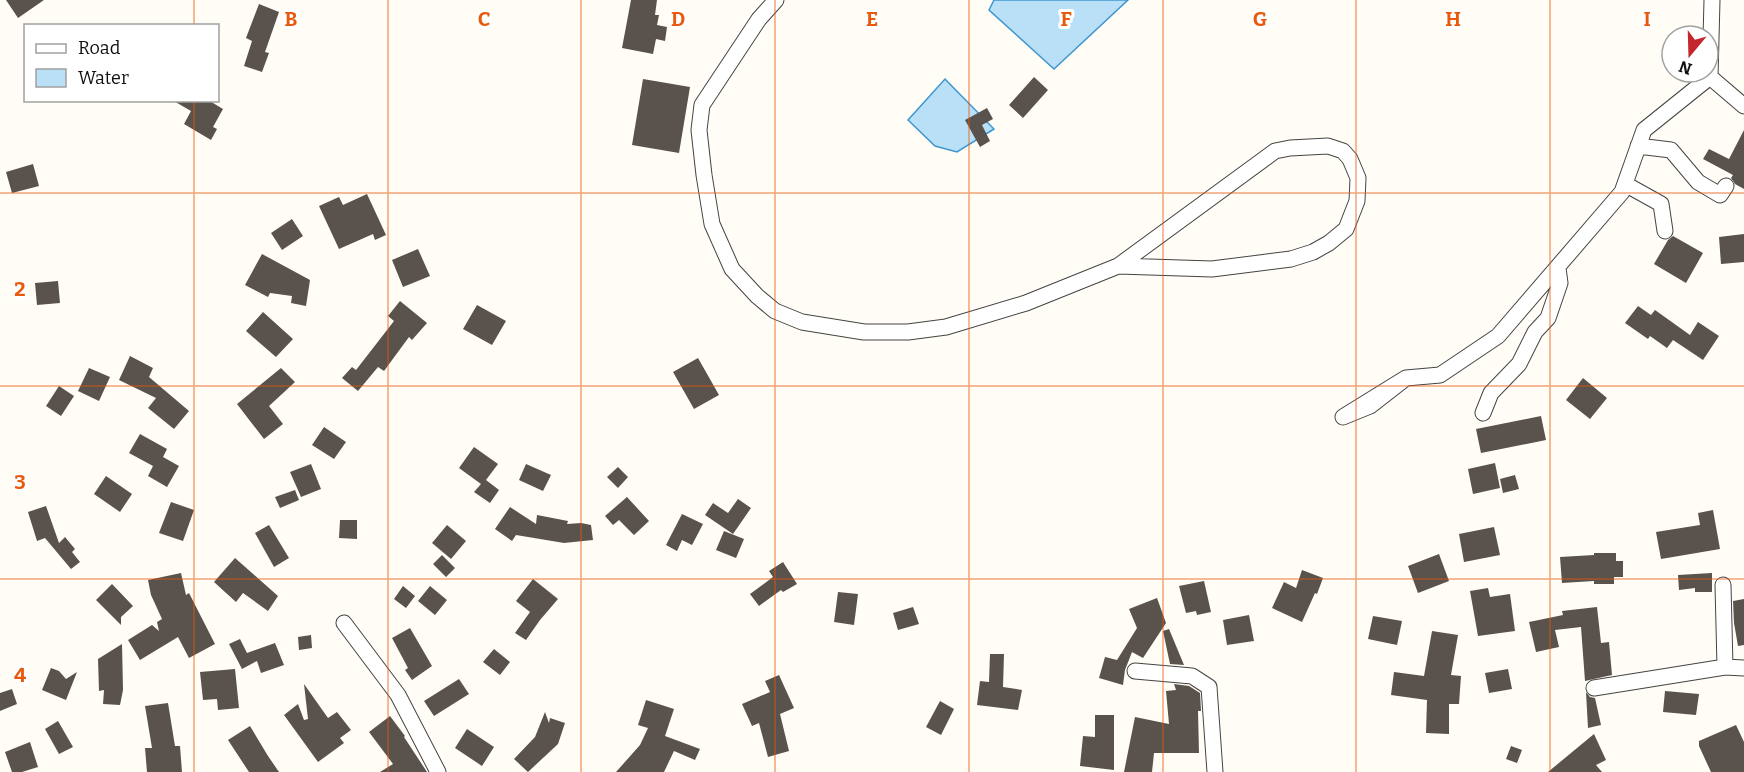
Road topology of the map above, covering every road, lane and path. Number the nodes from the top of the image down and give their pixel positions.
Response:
1 (776, 0) edge
2 (1712, 0) edge
3 (1711, 24) edge
4 (1701, 84) edge
5 (1718, 84) edge
6 (1744, 106) edge
7 (1638, 146) junction
8 (1625, 184) junction
9 (1726, 186) dead end
10 (1665, 231) dead end
11 (1118, 266) junction
12 (1558, 268) junction
13 (1406, 378) dead end
14 (1483, 413) dead end
15 (1723, 585) dead end
16 (344, 624) dead end
17 (1725, 667) junction
18 (1744, 669) edge
19 (1135, 671) dead end
20 (1594, 688) dead end
21 (438, 772) edge
22 (1215, 772) edge

1 - 11 street
2 - 3 street
4 - 7 street
5 - 6 street
7 - 8 street
7 - 9 street
8 - 10 street
8 - 12 street
11 - 11 street
12 - 13 street
12 - 14 street
15 - 17 street
16 - 21 street
17 - 18 street
17 - 20 street
19 - 22 street

